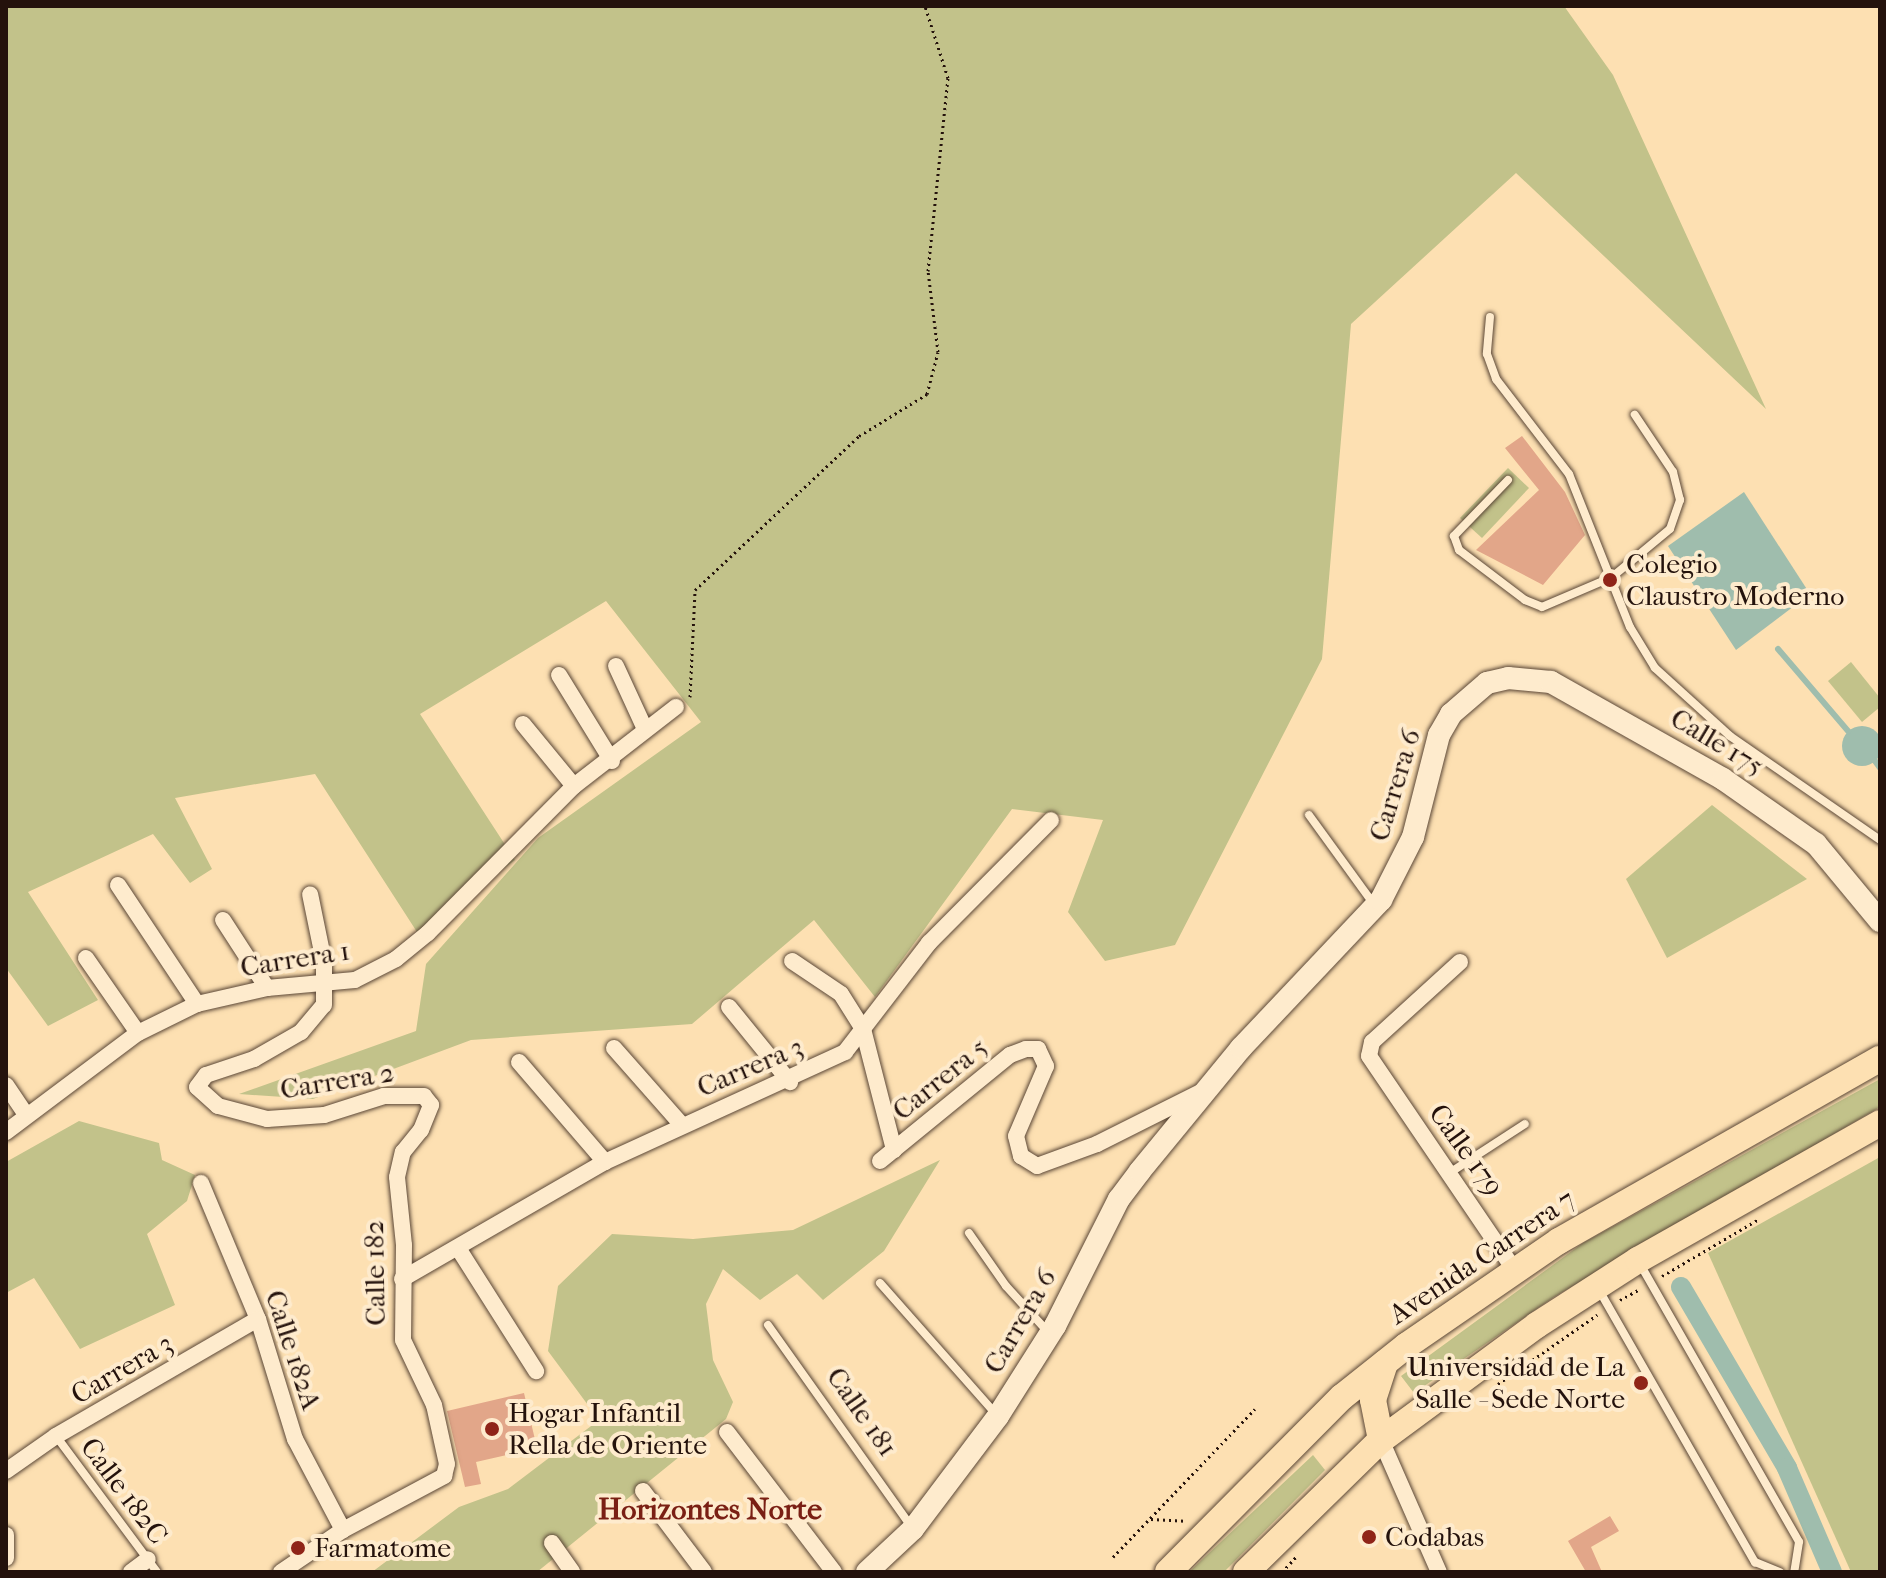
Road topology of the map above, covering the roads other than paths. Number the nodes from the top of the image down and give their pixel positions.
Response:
1 (1490, 317) dead end
2 (1635, 415) dead end
3 (1508, 480) dead end
4 (1612, 577) junction
5 (616, 666) dead end
6 (559, 675) dead end
7 (1487, 683) joint
8 (676, 707) road end
9 (523, 724) dead end
10 (644, 727) junction
11 (612, 761) junction
12 (574, 786) junction
13 (1309, 815) dead end
14 (1051, 820) dead end
15 (1880, 840) edge
16 (118, 885) dead end
17 (310, 894) dead end
18 (1375, 907) junction
19 (223, 920) dead end
20 (1880, 921) edge
21 (86, 958) dead end
22 (792, 961) dead end
23 (1460, 962) dead end
24 (325, 984) junction
25 (267, 988) junction
26 (197, 1004) junction
27 (729, 1007) dead end
28 (863, 1029) junction
29 (138, 1033) junction
30 (614, 1048) dead end
31 (1880, 1059) edge
32 (519, 1062) dead end
33 (790, 1082) junction
34 (6, 1085) edge
35 (1208, 1089) junction
36 (27, 1116) junction
37 (427, 1118) joint
38 (1880, 1123) edge
39 (681, 1124) junction
40 (1525, 1124) dead end
41 (6, 1132) edge
42 (894, 1150) junction
43 (880, 1161) dead end
44 (605, 1162) junction
45 (1037, 1166) joint
46 (1451, 1172) junction
47 (201, 1183) dead end
48 (969, 1233) dead end
49 (458, 1248) junction
50 (1515, 1271) junction
51 (1644, 1271) junction
52 (402, 1279) junction
53 (880, 1283) dead end
54 (1602, 1297) junction
55 (258, 1319) junction
56 (768, 1325) dead end
57 (1050, 1334) junction
58 (1386, 1361) junction
59 (536, 1371) dead end
60 (998, 1416) junction
61 (727, 1432) dead end
62 (56, 1436) junction
63 (1381, 1440) junction
64 (10, 1469) edge
65 (643, 1491) dead end
66 (913, 1529) junction
67 (343, 1530) junction
68 (552, 1543) dead end
69 (153, 1566) edge
70 (131, 1572) edge
71 (281, 1572) edge
72 (572, 1572) edge
73 (704, 1572) edge
74 (834, 1572) edge
75 (867, 1572) edge
76 (1168, 1572) edge
77 (1246, 1572) edge
78 (1439, 1572) edge
79 (1780, 1572) edge
80 (1794, 1572) edge

1 - 4 lane
2 - 4 lane
3 - 4 lane
4 - 15 lane
5 - 10 street
6 - 11 street
7 - 18 street, Carrera 6
7 - 20 street, Calle 175
8 - 10 street, Carrera 1
9 - 12 street
10 - 11 street, Carrera 1
11 - 12 street, Carrera 1
12 - 24 street, Carrera 1
13 - 18 lane
14 - 28 street, Carrera 3
16 - 26 street
17 - 24 street
18 - 35 street, Carrera 6
19 - 25 street
21 - 29 street
22 - 28 street
23 - 46 street, Calle 179
24 - 25 street, Carrera 1
24 - 37 street, Carrera 2
25 - 26 street, Carrera 1
26 - 29 street, Carrera 1
27 - 33 street
28 - 33 street, Carrera 3
28 - 42 street
29 - 36 street, Carrera 1
30 - 39 street
31 - 50 main road, Avenida Carrera 7
32 - 44 street
33 - 39 street, Carrera 3
34 - 36 street
35 - 45 street, Carrera 6
35 - 57 street, Carrera 6
36 - 41 street, Carrera 1
37 - 52 street, Calle 182
38 - 51 main road
39 - 44 street, Carrera 3
40 - 46 lane
42 - 43 street, Carrera 5
42 - 45 street, Carrera 5
44 - 49 street, Carrera 3
46 - 50 street, Calle 179
47 - 55 street, Calle 182A
48 - 57 lane
49 - 52 street, Carrera 3
49 - 59 street
50 - 58 main road, Avenida Carrera 7
51 - 54 main road
51 - 80 lane
52 - 67 street, Calle 182
53 - 60 lane
54 - 63 main road
54 - 79 lane
55 - 62 street, Carrera 3
55 - 67 street, Calle 182A
56 - 66 lane, Calle 181
57 - 60 street, Carrera 6
58 - 63 main road
58 - 76 main road, Avenida Carrera 7
60 - 66 street, Carrera 6
61 - 74 street
62 - 64 street, Carrera 3
62 - 69 lane, Calle 182C
63 - 77 main road
63 - 78 street
65 - 73 street
66 - 75 street, Carrera 6
67 - 71 street
68 - 72 street
69 - 70 street

